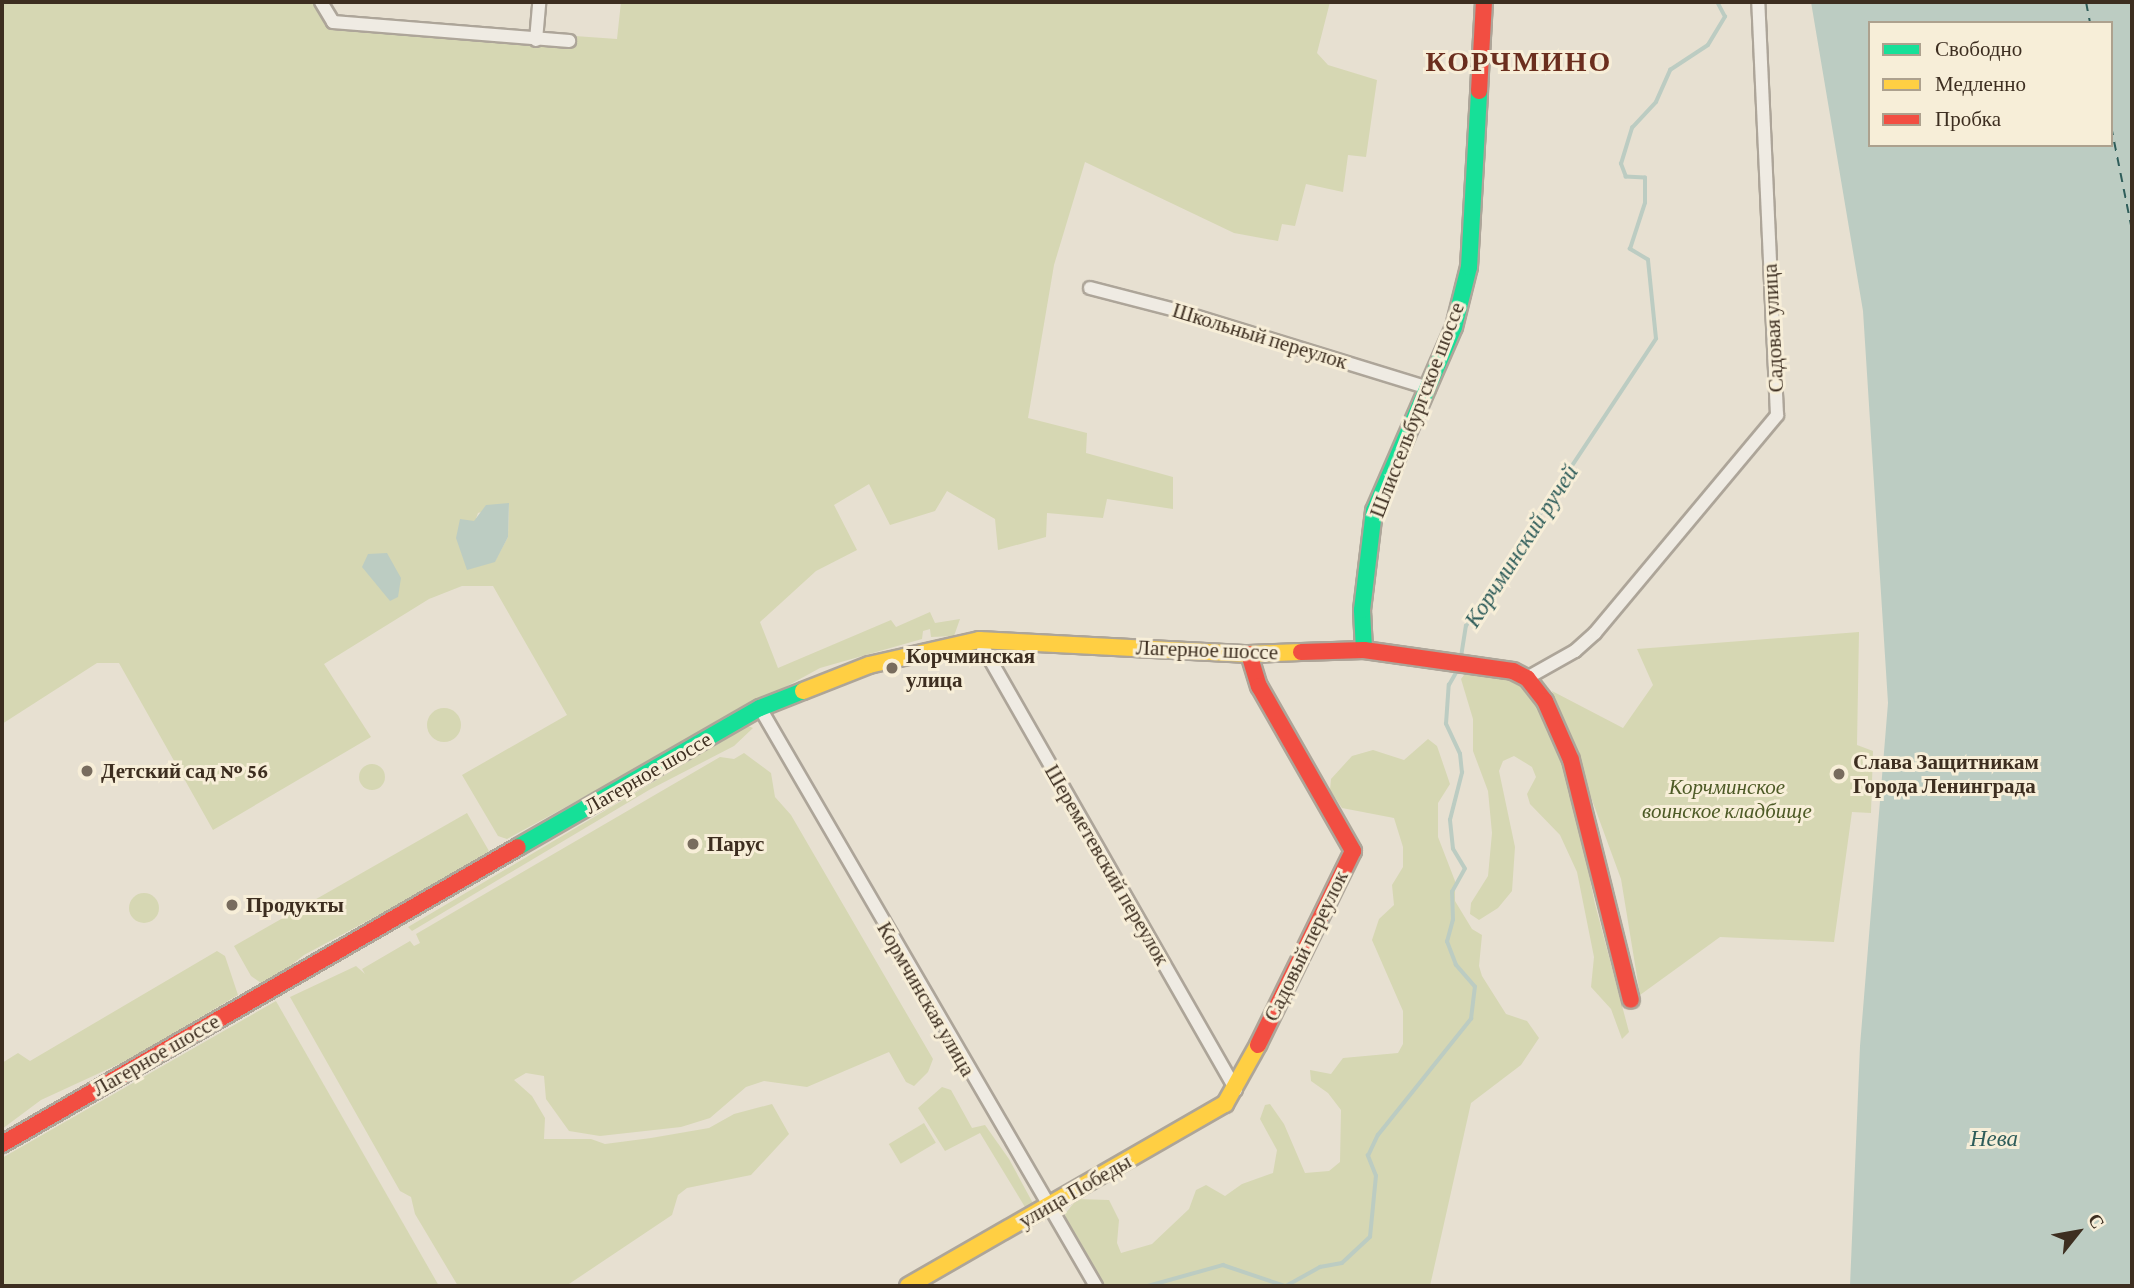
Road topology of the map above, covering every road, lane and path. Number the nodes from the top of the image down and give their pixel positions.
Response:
1 (321, 2) edge
2 (539, 2) edge
3 (1484, 2) edge
4 (1758, 2) edge
5 (536, 40) junction
6 (569, 41) dead end
7 (1090, 288) dead end
8 (1429, 388) junction
9 (979, 640) junction
10 (1364, 650) junction
11 (1249, 654) junction
12 (1527, 678) junction
13 (760, 708) junction
14 (1631, 1000) dead end
15 (1236, 1090) junction
16 (2, 1144) edge
17 (1048, 1207) junction
18 (908, 1286) edge
19 (1096, 1286) edge

1 - 5 street
2 - 5 street
3 - 8 street, Шлиссельбургское шоссе
4 - 12 street, Садовая улица
5 - 6 street
7 - 8 street, Школьный переулок
8 - 10 street, Шлиссельбургское шоссе
9 - 11 street, Лагерное шоссе
9 - 13 street, Лагерное шоссе
9 - 15 street, Шереметевский переулок
10 - 11 street, Лагерное шоссе
10 - 12 street, Лагерное шоссе
11 - 15 street, Садовый переулок
12 - 14 street
13 - 16 street, Лагерное шоссе
13 - 17 street, Кормчинская улица
15 - 17 street, улица Победы
17 - 18 street, улица Победы
17 - 19 street, Кормчинская улица

